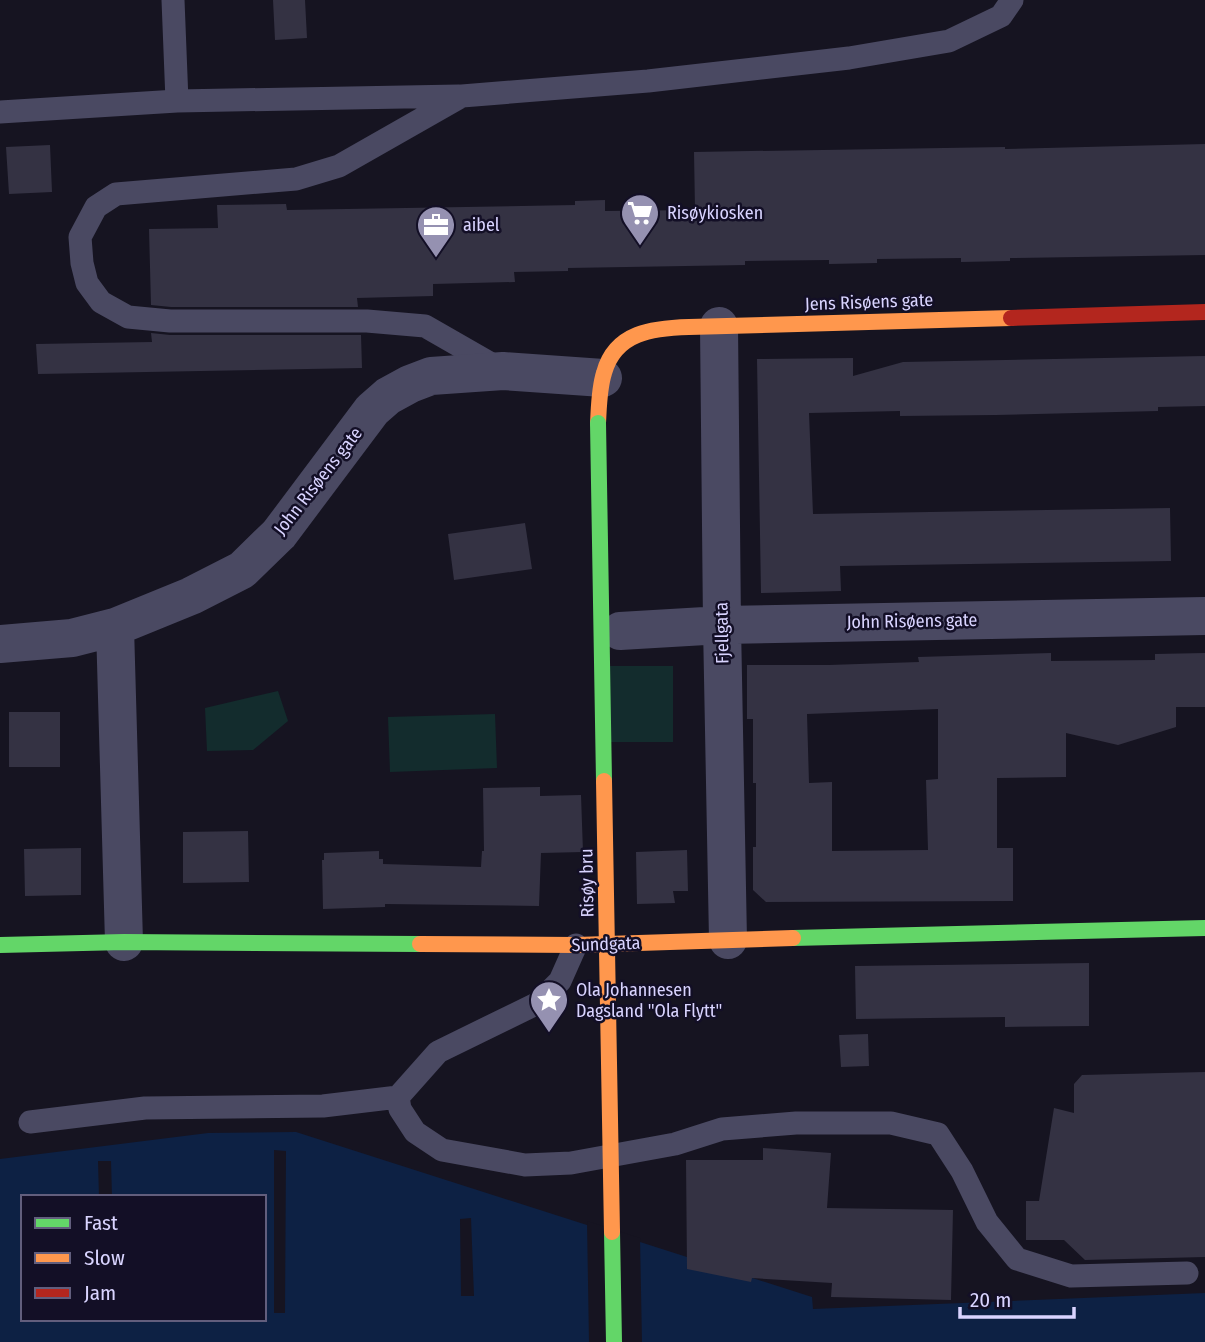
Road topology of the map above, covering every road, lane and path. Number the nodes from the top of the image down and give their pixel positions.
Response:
1 (173, 0) edge
2 (1012, 0) edge
3 (462, 96) junction
4 (177, 101) junction
5 (0, 112) edge
6 (1205, 312) edge
7 (719, 326) junction
8 (503, 371) junction
9 (603, 378) junction
10 (598, 423) joint
11 (1205, 616) edge
12 (722, 625) junction
13 (116, 627) junction
14 (620, 631) dead end
15 (0, 644) edge
16 (1205, 928) edge
17 (728, 940) junction
18 (124, 942) junction
19 (576, 945) junction
20 (2, 952) edge
21 (398, 1097) junction
22 (30, 1122) dead end
23 (1187, 1273) dead end
24 (614, 1342) edge

1 - 4 lane
2 - 3 lane
3 - 4 lane
3 - 8 lane
4 - 5 lane
6 - 7 main road, Jens Risøens gate
7 - 9 main road, Jens Risøens gate
7 - 12 street, Fjellgata
8 - 9 street, John Risøens gate
8 - 13 street, John Risøens gate
9 - 10 main road, Jens Risøens gate
10 - 24 main road, Risøy bru, bridge
11 - 12 street, John Risøens gate
12 - 14 street, John Risøens gate
12 - 17 street, Fjellgata
13 - 15 street, John Risøens gate
13 - 18 street
16 - 17 main road, Sundgata
17 - 19 main road, Sundgata
18 - 19 main road, Sundgata
18 - 20 main road, Sundgata
19 - 21 lane
21 - 22 lane
21 - 23 lane

